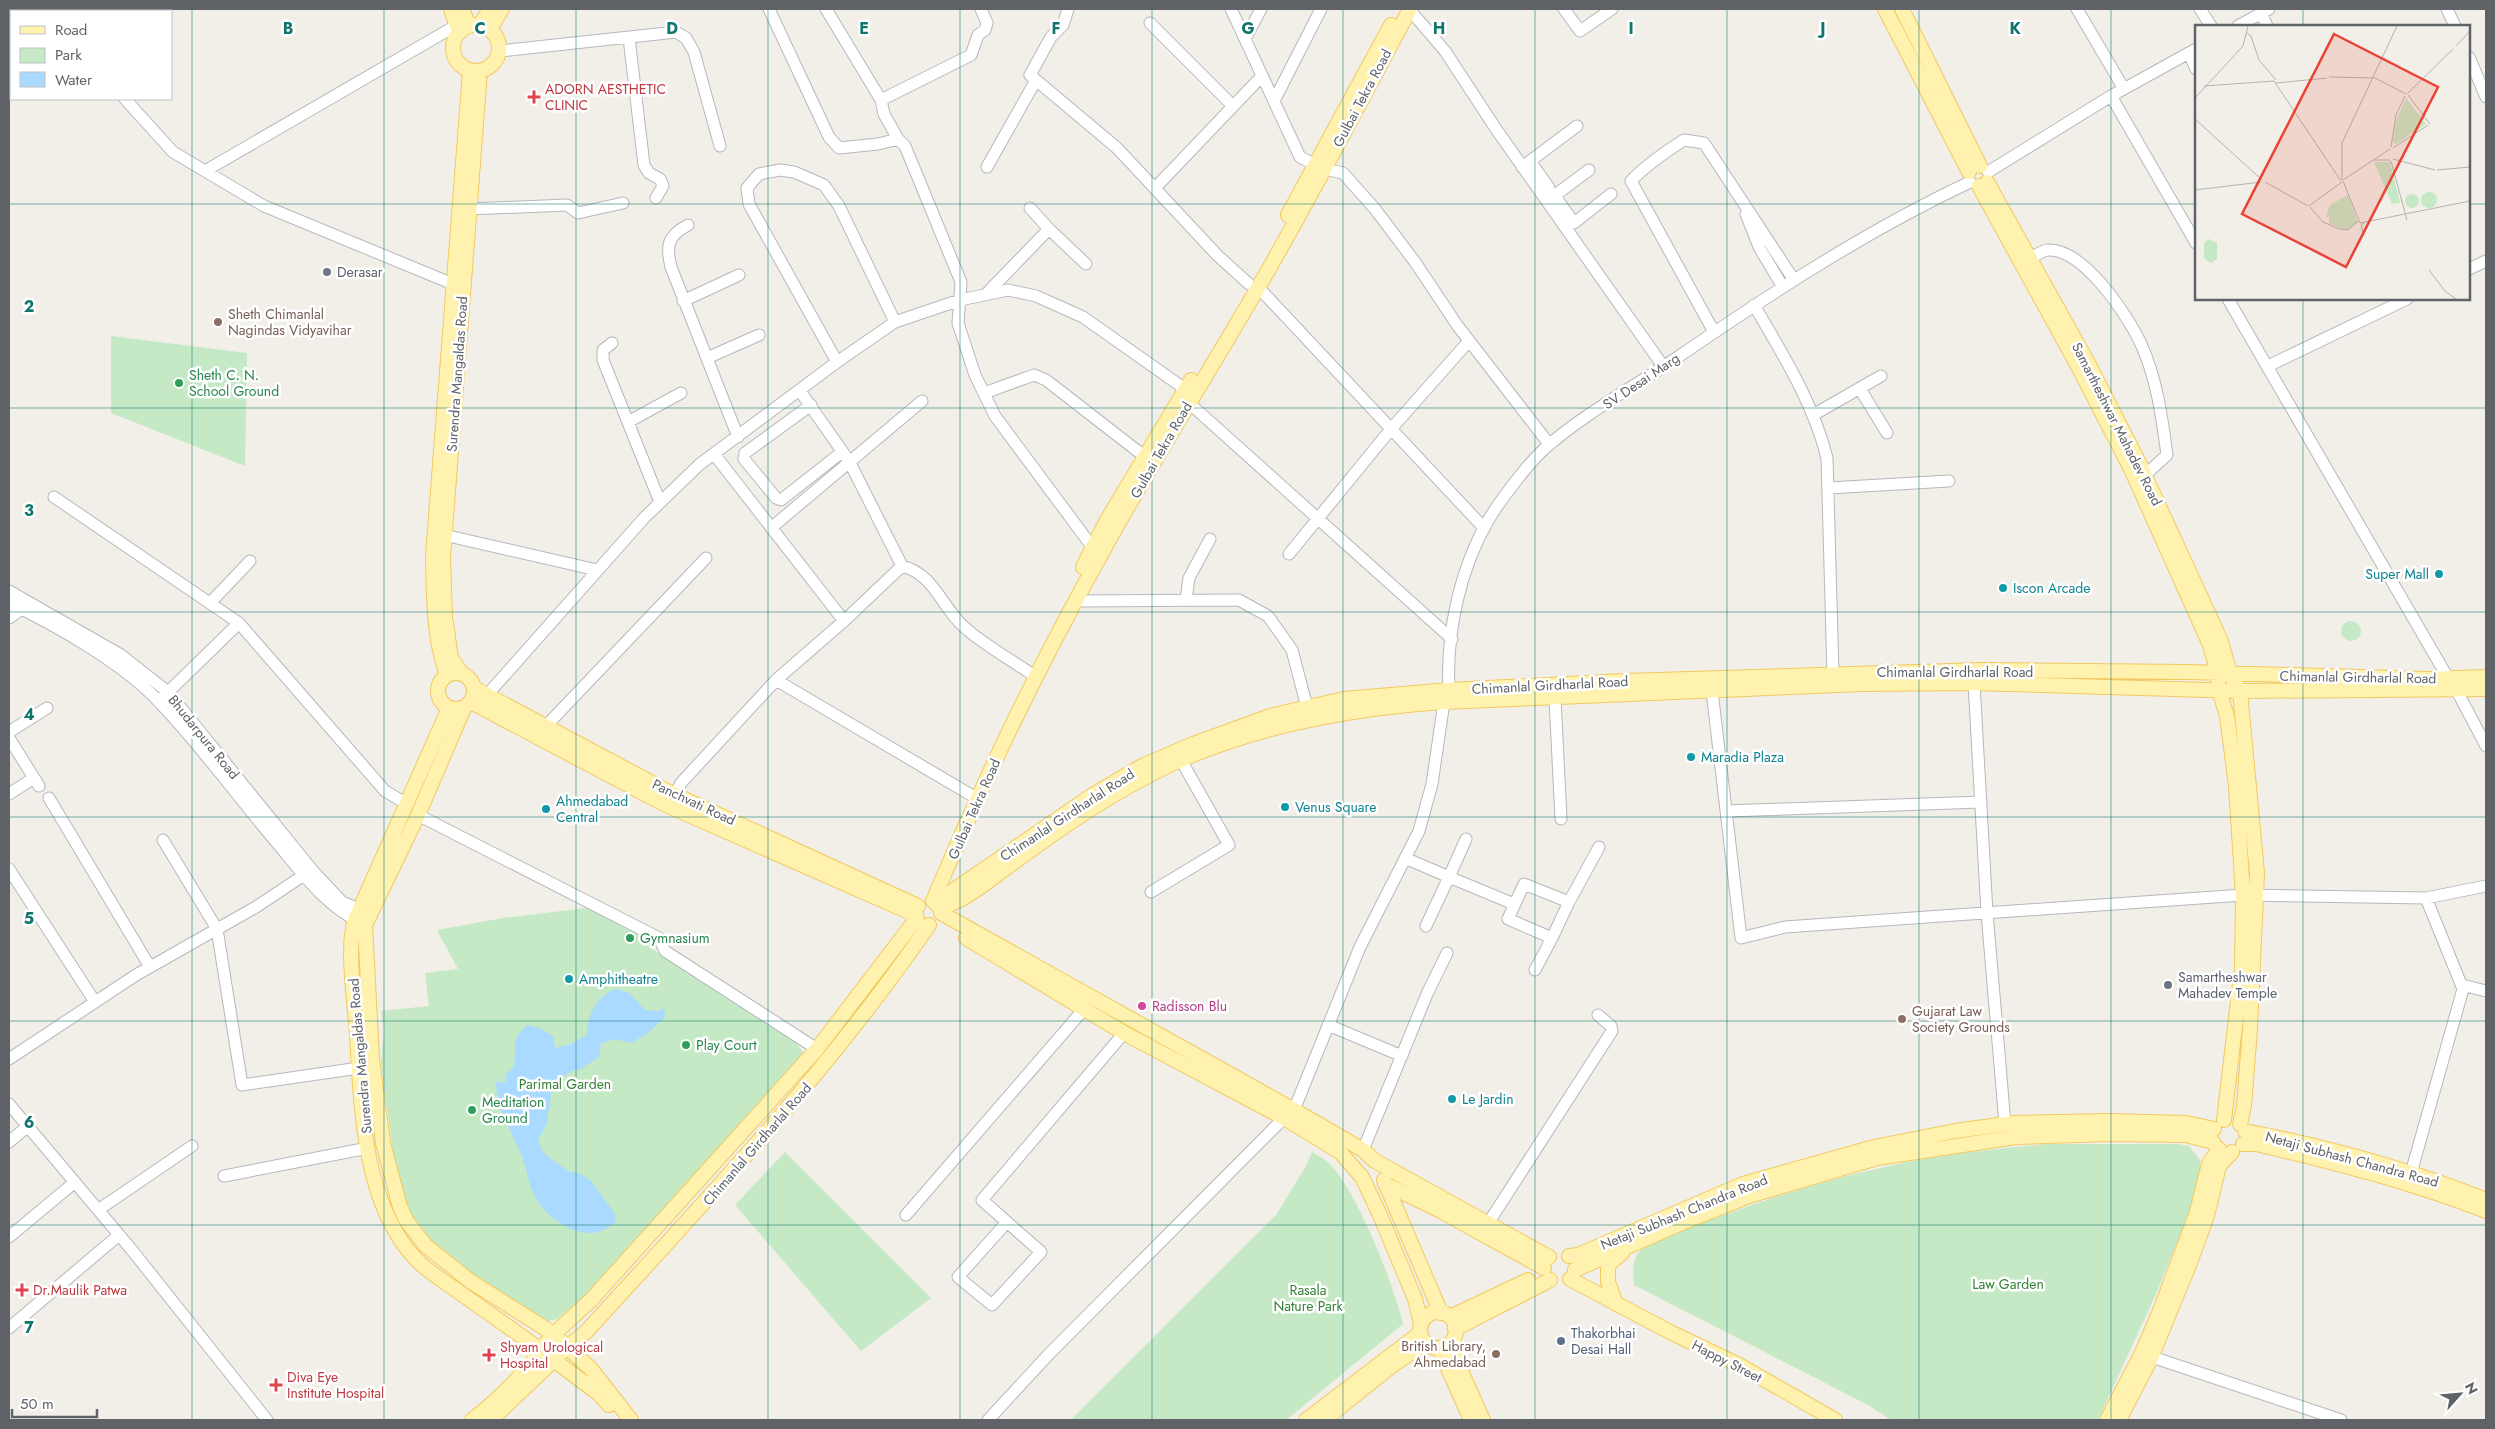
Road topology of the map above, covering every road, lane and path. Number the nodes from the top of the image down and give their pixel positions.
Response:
1 (451, 9) edge
2 (462, 9) edge
3 (490, 9) edge
4 (502, 9) edge
5 (769, 9) edge
6 (826, 9) edge
7 (981, 9) edge
8 (1068, 9) edge
9 (1231, 9) edge
10 (1261, 9) edge
11 (1321, 9) edge
12 (1406, 9) edge
13 (1564, 9) edge
14 (1612, 9) edge
15 (1885, 9) edge
16 (1902, 9) edge
17 (2077, 9) edge
18 (2200, 9) edge
19 (2447, 9) edge
20 (2265, 11) edge
21 (1150, 23) dead end
22 (2210, 25) edge
23 (2240, 25) edge
24 (2267, 25) edge
25 (2455, 25) edge
26 (471, 27) junction
27 (630, 38) junction
28 (1245, 39) junction
29 (2192, 51) edge
30 (500, 52) junction
31 (2470, 59) edge
32 (2195, 64) edge
33 (475, 71) junction
34 (1262, 76) junction
35 (1036, 80) junction
36 (2124, 89) junction
37 (2111, 96) junction
38 (2486, 97) edge
39 (126, 100) edge
40 (881, 100) junction
41 (1274, 101) junction
42 (1233, 106) junction
43 (1577, 126) dead end
44 (898, 139) junction
45 (720, 146) dead end
46 (1526, 164) junction
47 (986, 167) dead end
48 (1319, 167) junction
49 (1589, 170) dead end
50 (205, 171) junction
51 (1979, 177) junction
52 (1155, 188) junction
53 (1611, 194) dead end
54 (1550, 195) junction
55 (656, 198) dead end
56 (1744, 202) junction
57 (623, 203) dead end
58 (1030, 208) dead end
59 (470, 209) junction
60 (688, 225) dead end
61 (1570, 226) junction
62 (1049, 229) junction
63 (2195, 241) edge
64 (2030, 258) junction
65 (2486, 261) edge
66 (1086, 264) dead end
67 (2470, 269) edge
68 (739, 275) dead end
69 (1794, 280) junction
70 (453, 284) junction
71 (1254, 286) junction
72 (1783, 287) junction
73 (986, 294) junction
74 (960, 300) junction
75 (2229, 300) edge
76 (2405, 300) edge
77 (683, 301) junction
78 (1754, 306) junction
79 (895, 322) junction
80 (1714, 332) junction
81 (759, 335) dead end
82 (1470, 341) junction
83 (612, 343) dead end
84 (707, 358) junction
85 (837, 362) junction
86 (1663, 366) junction
87 (2268, 366) junction
88 (1881, 376) dead end
89 (1860, 389) junction
90 (800, 391) junction
91 (681, 393) dead end
92 (984, 394) junction
93 (1187, 395) junction
94 (922, 401) dead end
95 (810, 405) junction
96 (1813, 415) junction
97 (628, 422) junction
98 (1391, 429) junction
99 (1888, 433) dead end
100 (738, 437) junction
101 (1549, 444) junction
102 (714, 454) junction
103 (846, 456) junction
104 (1144, 456) junction
105 (2145, 475) junction
106 (1949, 481) dead end
107 (1829, 488) junction
108 (54, 497) dead end
109 (660, 502) junction
110 (1318, 519) junction
111 (771, 528) junction
112 (1484, 528) junction
113 (444, 535) junction
114 (1210, 539) dead end
115 (1093, 548) junction
116 (1289, 554) dead end
117 (706, 558) dead end
118 (250, 561) dead end
119 (902, 566) junction
120 (597, 570) junction
121 (9, 591) edge
122 (1186, 600) junction
123 (1075, 601) junction
124 (9, 603) edge
125 (210, 604) junction
126 (26, 606) junction
127 (9, 618) edge
128 (844, 621) junction
129 (239, 623) junction
130 (1452, 639) junction
131 (1030, 673) junction
132 (462, 674) junction
133 (1833, 674) junction
134 (2224, 674) junction
135 (447, 675) junction
136 (2486, 677) edge
137 (2448, 678) junction
138 (776, 680) junction
139 (1974, 683) junction
140 (474, 688) junction
141 (2486, 689) edge
142 (2219, 690) junction
143 (1712, 691) junction
144 (2240, 691) junction
145 (2457, 691) junction
146 (168, 692) junction
147 (487, 695) junction
148 (1446, 696) junction
149 (1555, 699) junction
150 (159, 701) junction
151 (468, 705) junction
152 (1307, 707) junction
153 (48, 708) dead end
154 (449, 708) junction
155 (546, 726) junction
156 (9, 732) edge
157 (9, 738) edge
158 (2486, 746) edge
159 (1180, 760) junction
160 (9, 794) edge
161 (971, 794) junction
162 (675, 795) junction
163 (49, 798) dead end
164 (1980, 802) junction
165 (407, 804) junction
166 (1726, 811) junction
167 (418, 815) junction
168 (1560, 819) dead end
169 (1466, 839) dead end
170 (163, 840) dead end
171 (1600, 847) dead end
172 (1404, 858) junction
173 (9, 869) edge
174 (308, 872) junction
175 (1449, 877) junction
176 (2486, 886) edge
177 (1151, 892) dead end
178 (2250, 895) junction
179 (2426, 898) junction
180 (1570, 902) junction
181 (1514, 904) junction
182 (929, 911) junction
183 (1987, 913) junction
184 (363, 917) junction
185 (1426, 926) dead end
186 (217, 930) junction
187 (1552, 938) junction
188 (1447, 953) dead end
189 (150, 967) junction
190 (1535, 970) dead end
191 (2462, 985) junction
192 (2486, 991) edge
193 (94, 1002) junction
194 (1084, 1009) junction
195 (1598, 1015) dead end
196 (1328, 1025) junction
197 (1124, 1033) junction
198 (817, 1050) junction
199 (10, 1056) edge
200 (1402, 1056) junction
201 (359, 1068) junction
202 (9, 1104) edge
203 (1289, 1114) junction
204 (2005, 1124) junction
205 (28, 1126) junction
206 (2229, 1136) junction
207 (9, 1142) edge
208 (192, 1146) dead end
209 (368, 1148) junction
210 (1362, 1150) junction
211 (1376, 1161) junction
212 (2411, 1173) junction
213 (224, 1176) dead end
214 (75, 1182) junction
215 (1386, 1184) junction
216 (2486, 1200) edge
217 (98, 1210) junction
218 (2486, 1211) edge
219 (906, 1215) dead end
220 (1008, 1222) junction
221 (1489, 1222) junction
222 (119, 1235) junction
223 (9, 1237) edge
224 (1633, 1243) junction
225 (1569, 1256) junction
226 (1547, 1269) junction
227 (1573, 1275) junction
228 (1616, 1304) junction
229 (1449, 1320) junction
230 (11, 1322) edge
231 (554, 1334) junction
232 (1431, 1338) junction
233 (567, 1347) junction
234 (539, 1349) junction
235 (2147, 1356) junction
236 (554, 1360) junction
237 (2326, 1418) edge
238 (268, 1420) edge
239 (472, 1420) edge
240 (491, 1420) edge
241 (622, 1420) edge
242 (632, 1420) edge
243 (988, 1420) edge
244 (1306, 1420) edge
245 (1324, 1420) edge
246 (1471, 1420) edge
247 (1483, 1420) edge
248 (1835, 1420) edge
249 (2108, 1420) edge
250 (2119, 1420) edge
251 (2341, 1420) edge

1 - 26 main road
2 - 26 main road
3 - 26 main road
4 - 26 main road
5 - 44 street
6 - 40 street
7 - 40 street
8 - 35 street
9 - 28 street
10 - 28 street
11 - 41 street
12 - 46 street
12 - 48 main road, Gulbai Tekra Road
13 - 14 street
15 - 51 main road
16 - 51 main road
17 - 36 street
18 - 22 street
19 - 25 street
20 - 23 street
20 - 24 street
21 - 42 street
26 - 30 main road
26 - 33 main road
26 - 50 street
27 - 30 street
27 - 45 street
27 - 55 street
28 - 34 street
29 - 32 street
29 - 36 street, SV Desai Marg
30 - 33 main road
31 - 38 street
33 - 59 main road, Surendra Mangaldas Road
33 - 70 main road, Surendra Mangaldas Road
34 - 41 street
34 - 42 street
35 - 47 street
35 - 52 street
36 - 37 street, SV Desai Marg
37 - 51 street, SV Desai Marg
37 - 63 street
39 - 50 street
40 - 44 street
41 - 48 street
42 - 52 street
43 - 46 street
44 - 74 street
46 - 54 street
48 - 71 main road, Gulbai Tekra Road
48 - 82 street
49 - 54 street
50 - 70 street
51 - 64 main road, Samartheshwar Mahadev Road
51 - 69 street, SV Desai Marg
51 - 134 main road, Samartheshwar Mahadev Road
52 - 71 street
53 - 61 street
54 - 61 street
56 - 69 street
56 - 72 street
56 - 80 street
57 - 59 street
58 - 62 street
59 - 113 main road, Surendra Mangaldas Road
60 - 77 street
61 - 86 street
62 - 66 street
62 - 73 street
64 - 105 main road, Samartheshwar Mahadev Road
64 - 105 street
65 - 67 street
68 - 77 street
69 - 72 street, SV Desai Marg
70 - 135 main road, Surendra Mangaldas Road
71 - 93 main road, Gulbai Tekra Road
71 - 98 street
72 - 78 street, SV Desai Marg
73 - 74 street
73 - 93 street
74 - 79 street
74 - 92 street
75 - 87 street
76 - 87 street
77 - 84 street
78 - 80 street, SV Desai Marg
78 - 96 street
79 - 85 street
79 - 85 street
80 - 86 street, SV Desai Marg
81 - 84 street
82 - 98 street
82 - 101 street
83 - 97 street
84 - 100 street
85 - 90 street
86 - 101 street, SV Desai Marg
87 - 137 street
88 - 89 street
89 - 96 street
89 - 99 street
90 - 95 street
90 - 100 street
91 - 97 street
92 - 104 street
92 - 115 street
93 - 104 main road, Gulbai Tekra Road
93 - 110 street
93 - 123 main road, Gulbai Tekra Road
94 - 103 street
95 - 103 street
95 - 103 street
96 - 107 street
97 - 109 street
98 - 110 street
98 - 112 street
100 - 102 street
101 - 112 street, SV Desai Marg
102 - 109 street
102 - 111 street
103 - 111 street
103 - 119 street
104 - 115 main road, Gulbai Tekra Road
105 - 134 main road, Samartheshwar Mahadev Road
106 - 107 street
107 - 133 street
108 - 125 street
109 - 120 street
110 - 116 street
110 - 130 street
111 - 128 street
112 - 130 street, SV Desai Marg
113 - 120 street
113 - 132 main road, Surendra Mangaldas Road
114 - 122 street
115 - 131 main road, Gulbai Tekra Road
117 - 155 street
118 - 125 street
119 - 128 street
119 - 131 street
120 - 147 street
121 - 126 street, Bhudarpura Road
122 - 123 street
122 - 152 street
123 - 182 main road, Gulbai Tekra Road
124 - 126 street, Bhudarpura Road
125 - 129 street
126 - 127 street
126 - 146 street, Bhudarpura Road
126 - 150 street, Bhudarpura Road
128 - 138 street
129 - 146 street
129 - 165 street
130 - 148 street, SV Desai Marg
131 - 161 main road, Gulbai Tekra Road
132 - 135 main road
132 - 140 main road
133 - 134 main road, Chimanlal Girdharlal Road
133 - 148 main road, Chimanlal Girdharlal Road
134 - 137 main road, Chimanlal Girdharlal Road
134 - 142 main road
134 - 144 main road
135 - 154 main road
136 - 137 main road, Chimanlal Girdharlal Road
138 - 161 street
138 - 162 street
139 - 142 main road, Chimanlal Girdharlal Road
139 - 143 main road, Chimanlal Girdharlal Road
139 - 164 street
140 - 147 main road, Panchvati Road
140 - 151 main road
141 - 145 main road, Chimanlal Girdharlal Road
142 - 144 main road, Chimanlal Girdharlal Road
142 - 178 main road
143 - 149 main road, Chimanlal Girdharlal Road
143 - 166 street
144 - 145 main road, Chimanlal Girdharlal Road
144 - 178 main road
145 - 158 street
146 - 150 street
146 - 174 street, Bhudarpura Road
147 - 155 main road, Panchvati Road
148 - 149 main road, Chimanlal Girdharlal Road
148 - 152 main road, Chimanlal Girdharlal Road
148 - 159 main road, Chimanlal Girdharlal Road
148 - 172 street, SV Desai Marg
149 - 168 street
150 - 174 street, Bhudarpura Road
151 - 154 main road
151 - 167 main road, Surendra Mangaldas Road
151 - 182 main road, Panchvati Road
152 - 182 main road, Chimanlal Girdharlal Road
153 - 156 street
154 - 165 main road, Surendra Mangaldas Road
155 - 162 main road, Panchvati Road
157 - 160 street
159 - 177 street
159 - 182 main road, Chimanlal Girdharlal Road
161 - 182 main road, Gulbai Tekra Road
162 - 182 main road, Panchvati Road
163 - 189 street
164 - 166 street
164 - 183 street
165 - 184 main road, Surendra Mangaldas Road
166 - 183 street
167 - 184 main road, Surendra Mangaldas Road
167 - 198 street
169 - 175 street
170 - 186 street
171 - 180 street
172 - 175 street
172 - 196 street, SV Desai Marg
173 - 193 street
174 - 184 street, Bhudarpura Road
174 - 186 street
175 - 181 street
175 - 185 street
176 - 179 street
178 - 179 street
178 - 183 street
178 - 206 main road
179 - 191 street
180 - 181 street
180 - 187 street
181 - 187 street
182 - 194 main road
182 - 198 main road, Chimanlal Girdharlal Road
182 - 203 main road
182 - 233 main road, Chimanlal Girdharlal Road
183 - 204 street
184 - 201 main road, Surendra Mangaldas Road
184 - 231 main road, Surendra Mangaldas Road
186 - 189 street
186 - 201 street
187 - 190 street
188 - 200 street
189 - 193 street
191 - 192 street
191 - 212 street
193 - 199 street
194 - 197 main road
194 - 219 street
195 - 221 street
196 - 200 street
196 - 203 street, SV Desai Marg
197 - 203 main road
197 - 220 street
198 - 231 main road, Chimanlal Girdharlal Road
200 - 210 street
201 - 209 main road, Surendra Mangaldas Road
202 - 205 street
203 - 210 main road
203 - 232 main road
203 - 243 street
204 - 206 main road, Netaji Subhash Chandra Road
204 - 225 main road, Netaji Subhash Chandra Road
205 - 207 street
205 - 214 street
206 - 212 main road, Netaji Subhash Chandra Road
206 - 218 main road, Netaji Subhash Chandra Road
206 - 224 main road, Netaji Subhash Chandra Road
206 - 235 main road
208 - 217 street
209 - 213 street
209 - 234 main road, Surendra Mangaldas Road
210 - 211 main road
211 - 215 main road
211 - 221 main road
212 - 216 main road, Netaji Subhash Chandra Road
214 - 217 street
214 - 223 street
215 - 226 main road
215 - 229 main road
217 - 222 street
220 - 220 street
221 - 226 main road
222 - 230 street
222 - 238 street
224 - 227 main road, Netaji Subhash Chandra Road
224 - 228 main road
225 - 226 main road
225 - 227 main road
226 - 227 main road
226 - 229 main road
227 - 228 main road, Happy Street
228 - 248 main road, Happy Street
229 - 232 main road
229 - 232 main road
231 - 233 main road, Surendra Mangaldas Road
231 - 234 main road, Chimanlal Girdharlal Road
232 - 244 main road
232 - 245 main road
232 - 246 main road
232 - 247 main road
233 - 236 main road, Chimanlal Girdharlal Road
233 - 242 main road
234 - 236 main road, Surendra Mangaldas Road
234 - 239 main road
235 - 237 street
235 - 249 main road
235 - 250 main road
236 - 240 main road
236 - 241 main road
237 - 251 street

